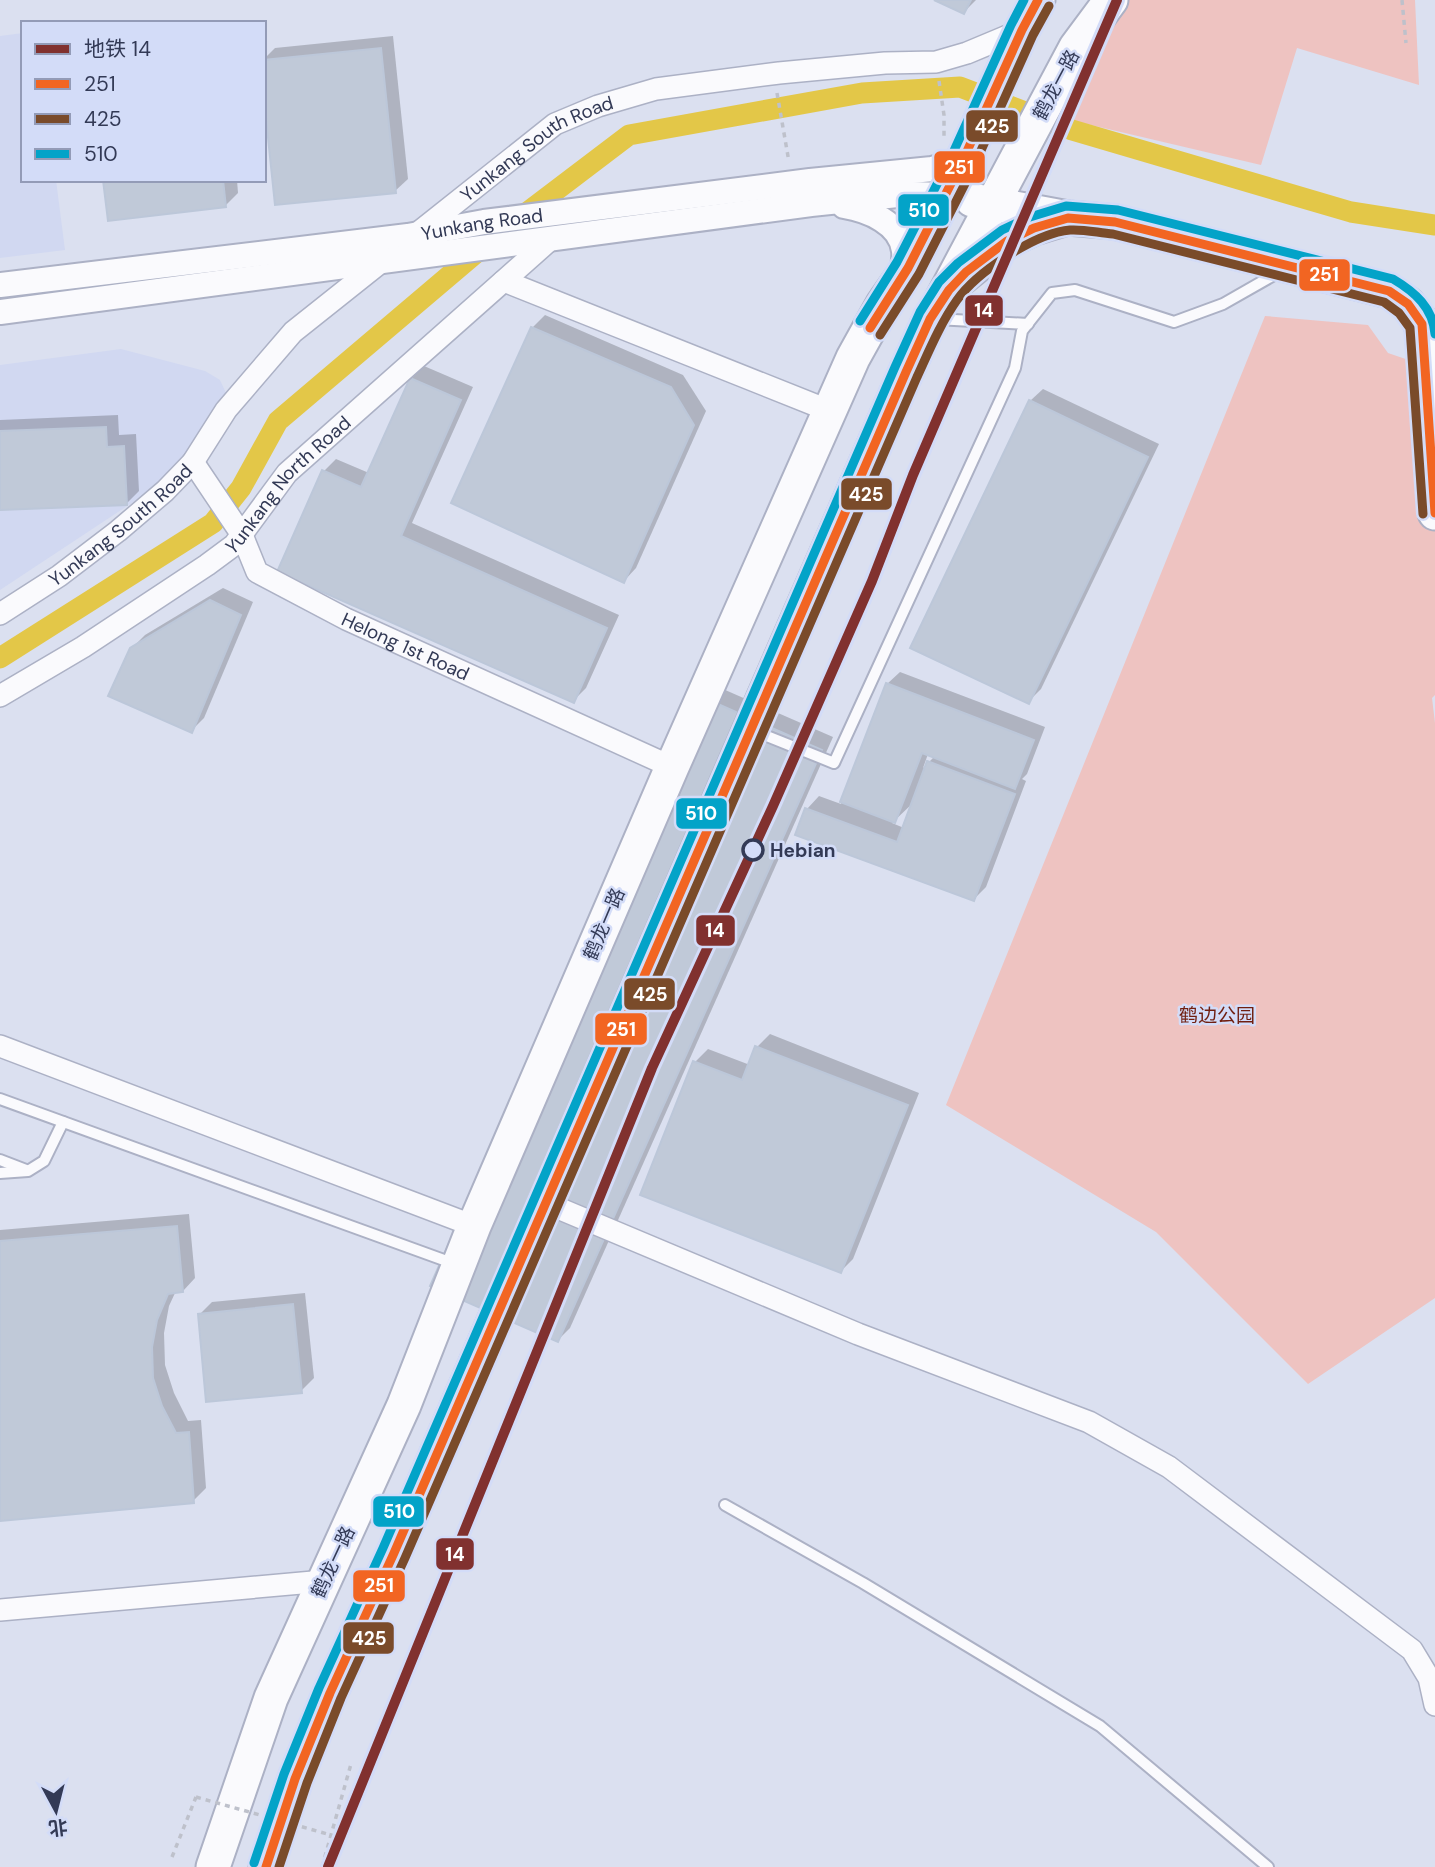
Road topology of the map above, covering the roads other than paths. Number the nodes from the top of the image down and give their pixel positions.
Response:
1 (1038, 0) edge
2 (1111, 0) edge
3 (1022, 30) junction
4 (963, 160) junction
5 (945, 195) junction
6 (827, 202) junction
7 (993, 203) junction
8 (1068, 218) junction
9 (416, 234) junction
10 (544, 240) junction
11 (384, 260) junction
12 (1289, 266) junction
13 (902, 278) junction
14 (504, 281) junction
15 (0, 285) edge
16 (0, 312) edge
17 (935, 312) junction
18 (1028, 324) junction
19 (1429, 335) edge
20 (830, 411) junction
21 (193, 462) junction
22 (1435, 513) edge
23 (242, 535) junction
24 (0, 614) edge
25 (0, 696) edge
26 (750, 729) junction
27 (672, 767) junction
28 (0, 1045) edge
29 (0, 1099) edge
30 (63, 1122) junction
31 (0, 1160) edge
32 (28, 1171) junction
33 (0, 1173) edge
34 (546, 1202) junction
35 (474, 1226) junction
36 (458, 1265) junction
37 (725, 1506) dead end
38 (324, 1581) junction
39 (0, 1610) edge
40 (1435, 1647) edge
41 (1412, 1650) junction
42 (1435, 1705) edge
43 (212, 1867) edge
44 (267, 1867) edge
45 (1268, 1867) edge

1 - 3 highway, 鹤龙一路
2 - 7 highway, 鹤龙一路
3 - 4 highway, 鹤龙一路
3 - 9 street, Yunkang South Road
4 - 5 highway, 鹤龙一路
4 - 9 street, Yunkang Road
5 - 6 street, Yunkang Road
5 - 7 highway
5 - 13 highway, 鹤龙一路
6 - 10 street, Yunkang Road
6 - 13 street
7 - 8 highway
7 - 17 highway, 鹤龙一路
8 - 12 highway
8 - 17 highway
9 - 11 street, Yunkang South Road
9 - 15 street, Yunkang Road
10 - 11 street, Yunkang Road
10 - 14 street, Yunkang North Road
11 - 16 street, Yunkang Road
11 - 21 street, Yunkang South Road
12 - 18 lane
12 - 19 highway
13 - 20 highway, 鹤龙一路
14 - 20 street
14 - 23 street, Yunkang North Road
17 - 18 lane
17 - 26 highway, 鹤龙一路
18 - 26 lane
19 - 22 highway
20 - 27 highway, 鹤龙一路
21 - 23 street, Helong 1st Road
21 - 24 street, Yunkang South Road
23 - 25 street, Yunkang North Road
23 - 27 street, Helong 1st Road
26 - 34 highway, 鹤龙一路
27 - 35 highway, 鹤龙一路
28 - 35 street
29 - 30 lane
30 - 32 lane
30 - 36 lane
31 - 32 lane
32 - 33 lane
34 - 41 street
34 - 44 highway, 鹤龙一路
35 - 36 highway, 鹤龙一路
36 - 38 highway, 鹤龙一路
37 - 45 lane
38 - 39 street
38 - 43 highway, 鹤龙一路
40 - 41 street
41 - 42 street

